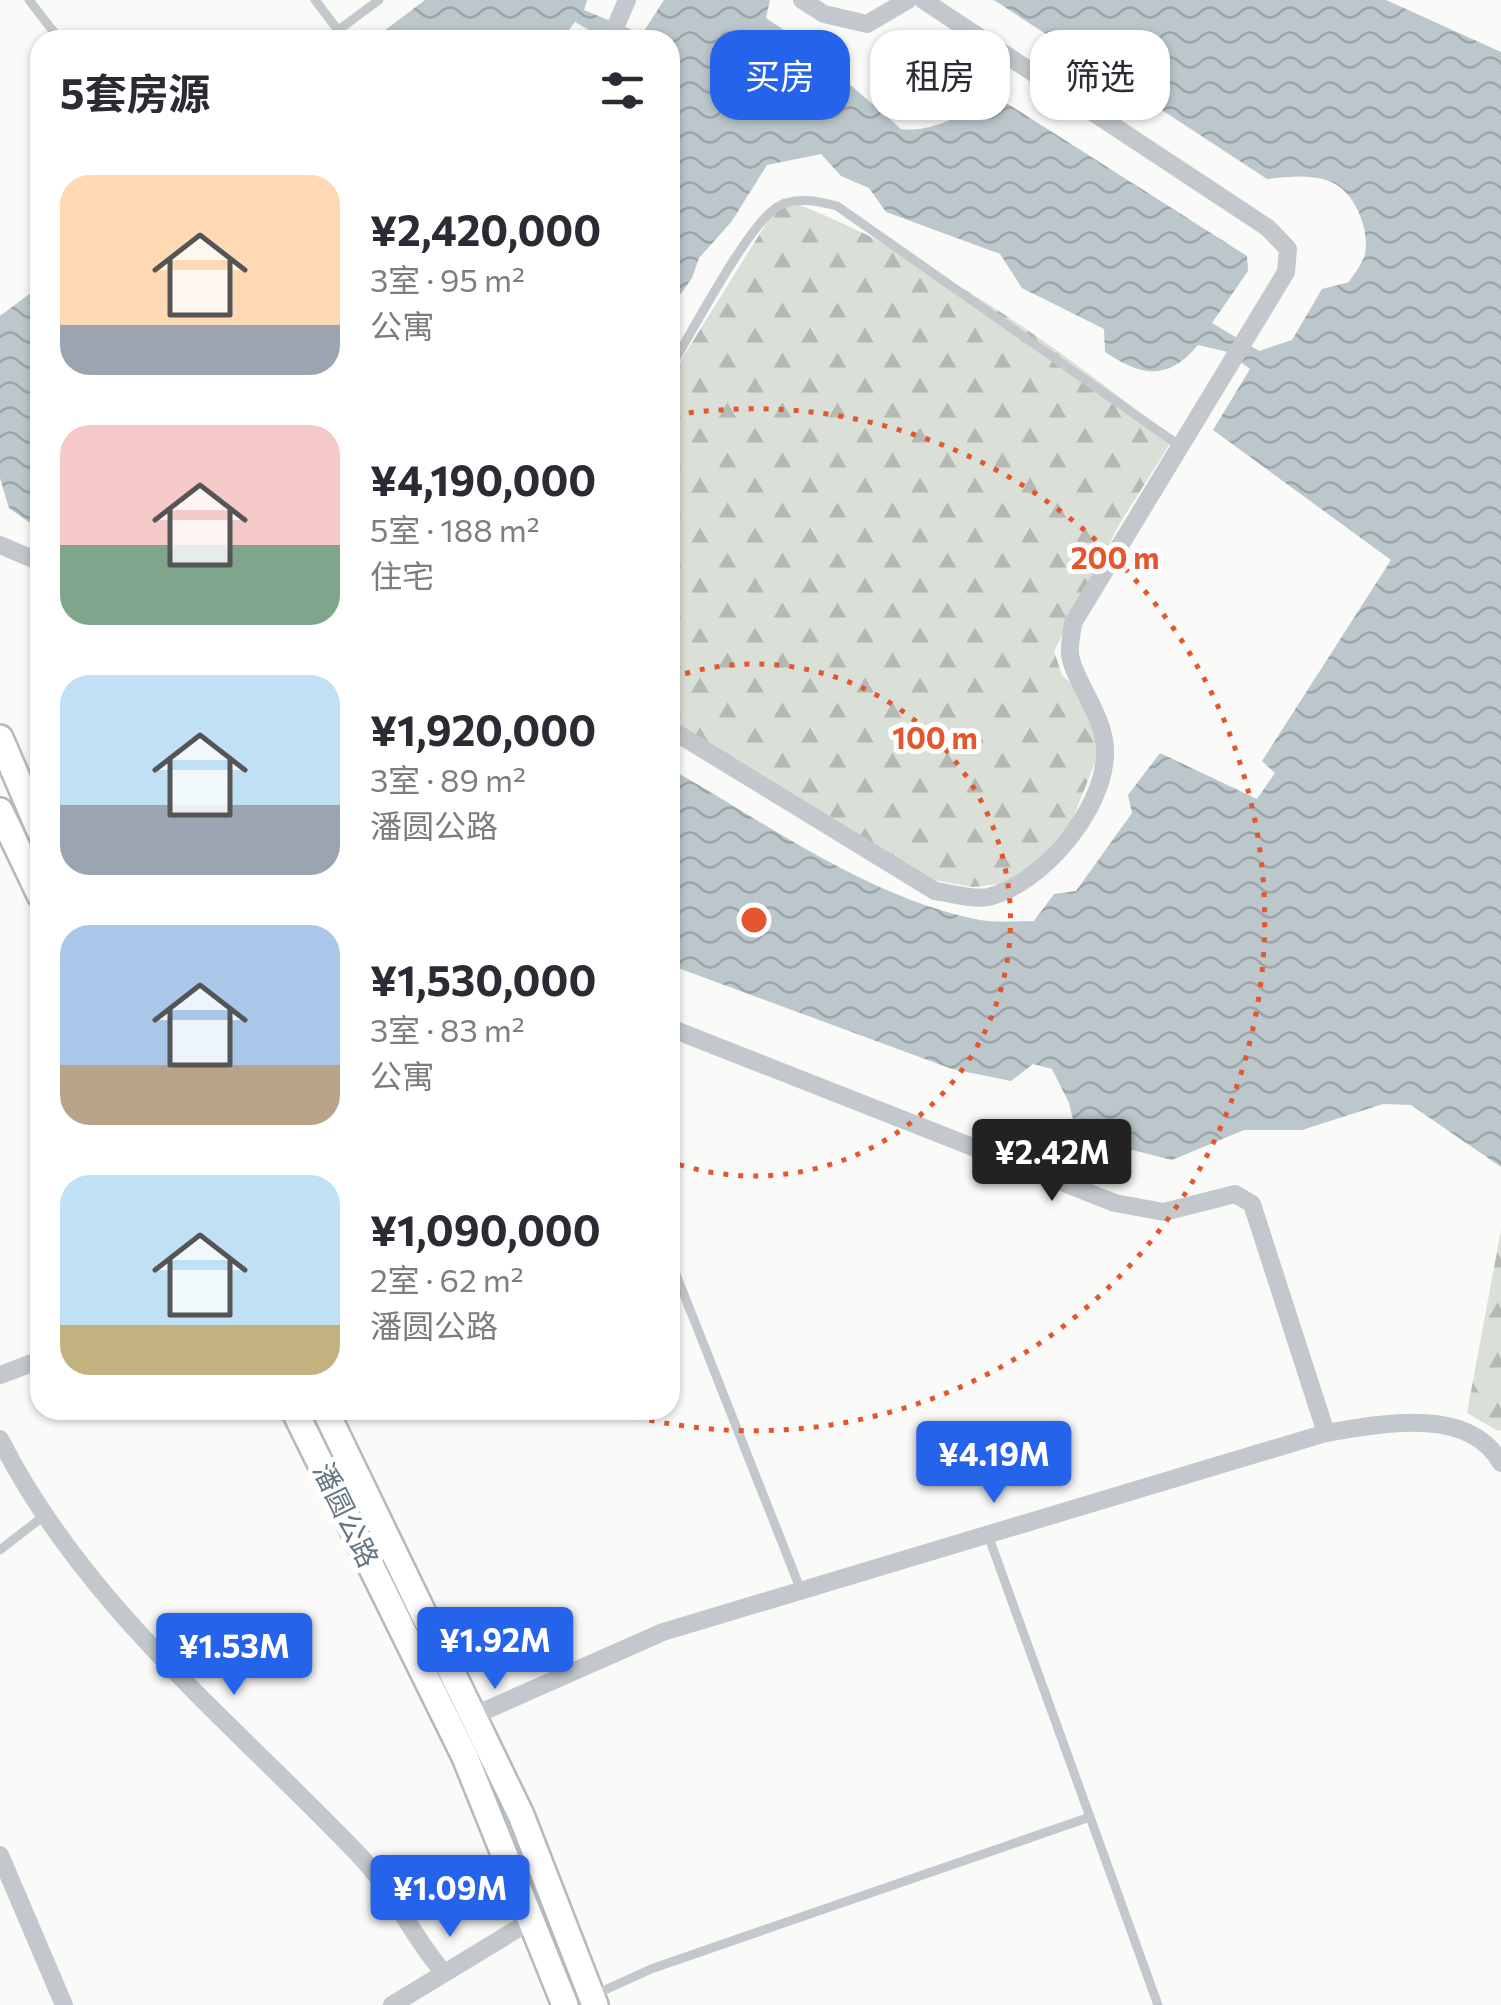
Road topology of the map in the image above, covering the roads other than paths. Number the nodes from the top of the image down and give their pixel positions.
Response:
1 (30, 0) edge
2 (315, 0) edge
3 (380, 0) edge
4 (627, 0) edge
5 (802, 0) edge
6 (908, 0) edge
7 (923, 0) edge
8 (52, 30) edge
9 (338, 30) joint
10 (614, 30) edge
11 (680, 352) edge
12 (1180, 446) junction
13 (0, 545) edge
14 (30, 558) edge
15 (680, 735) edge
16 (0, 738) edge
17 (30, 808) edge
18 (0, 810) edge
19 (30, 874) edge
20 (680, 1032) edge
21 (680, 1284) edge
22 (30, 1364) edge
23 (0, 1375) edge
24 (299, 1420) edge
25 (330, 1420) edge
26 (1326, 1433) junction
27 (0, 1439) edge
28 (1498, 1452) edge
29 (48, 1512) junction
30 (987, 1533) junction
31 (0, 1550) edge
32 (800, 1588) junction
33 (475, 1715) junction
34 (1090, 1817) junction
35 (0, 1856) edge
36 (532, 1920) junction
37 (444, 1972) junction
38 (593, 2000) edge
39 (64, 2005) edge
40 (392, 2005) edge
41 (565, 2005) edge
42 (1158, 2005) edge

1 - 8 lane
2 - 9 lane
3 - 9 lane
4 - 10 street
5 - 6 street
7 - 12 street
11 - 12 lane
12 - 15 street
13 - 14 street
16 - 17 main road
18 - 19 main road
20 - 26 street
21 - 32 lane
22 - 23 street
24 - 36 main road, 潘圆公路
25 - 33 main road, 潘圆公路
26 - 28 street
26 - 30 street
27 - 29 street
29 - 31 lane
29 - 37 street
30 - 32 street
30 - 34 lane
32 - 33 street
33 - 38 main road, 潘圆公路
34 - 38 lane
34 - 42 lane
35 - 39 street
36 - 37 street
36 - 41 main road, 潘圆公路
37 - 40 street

